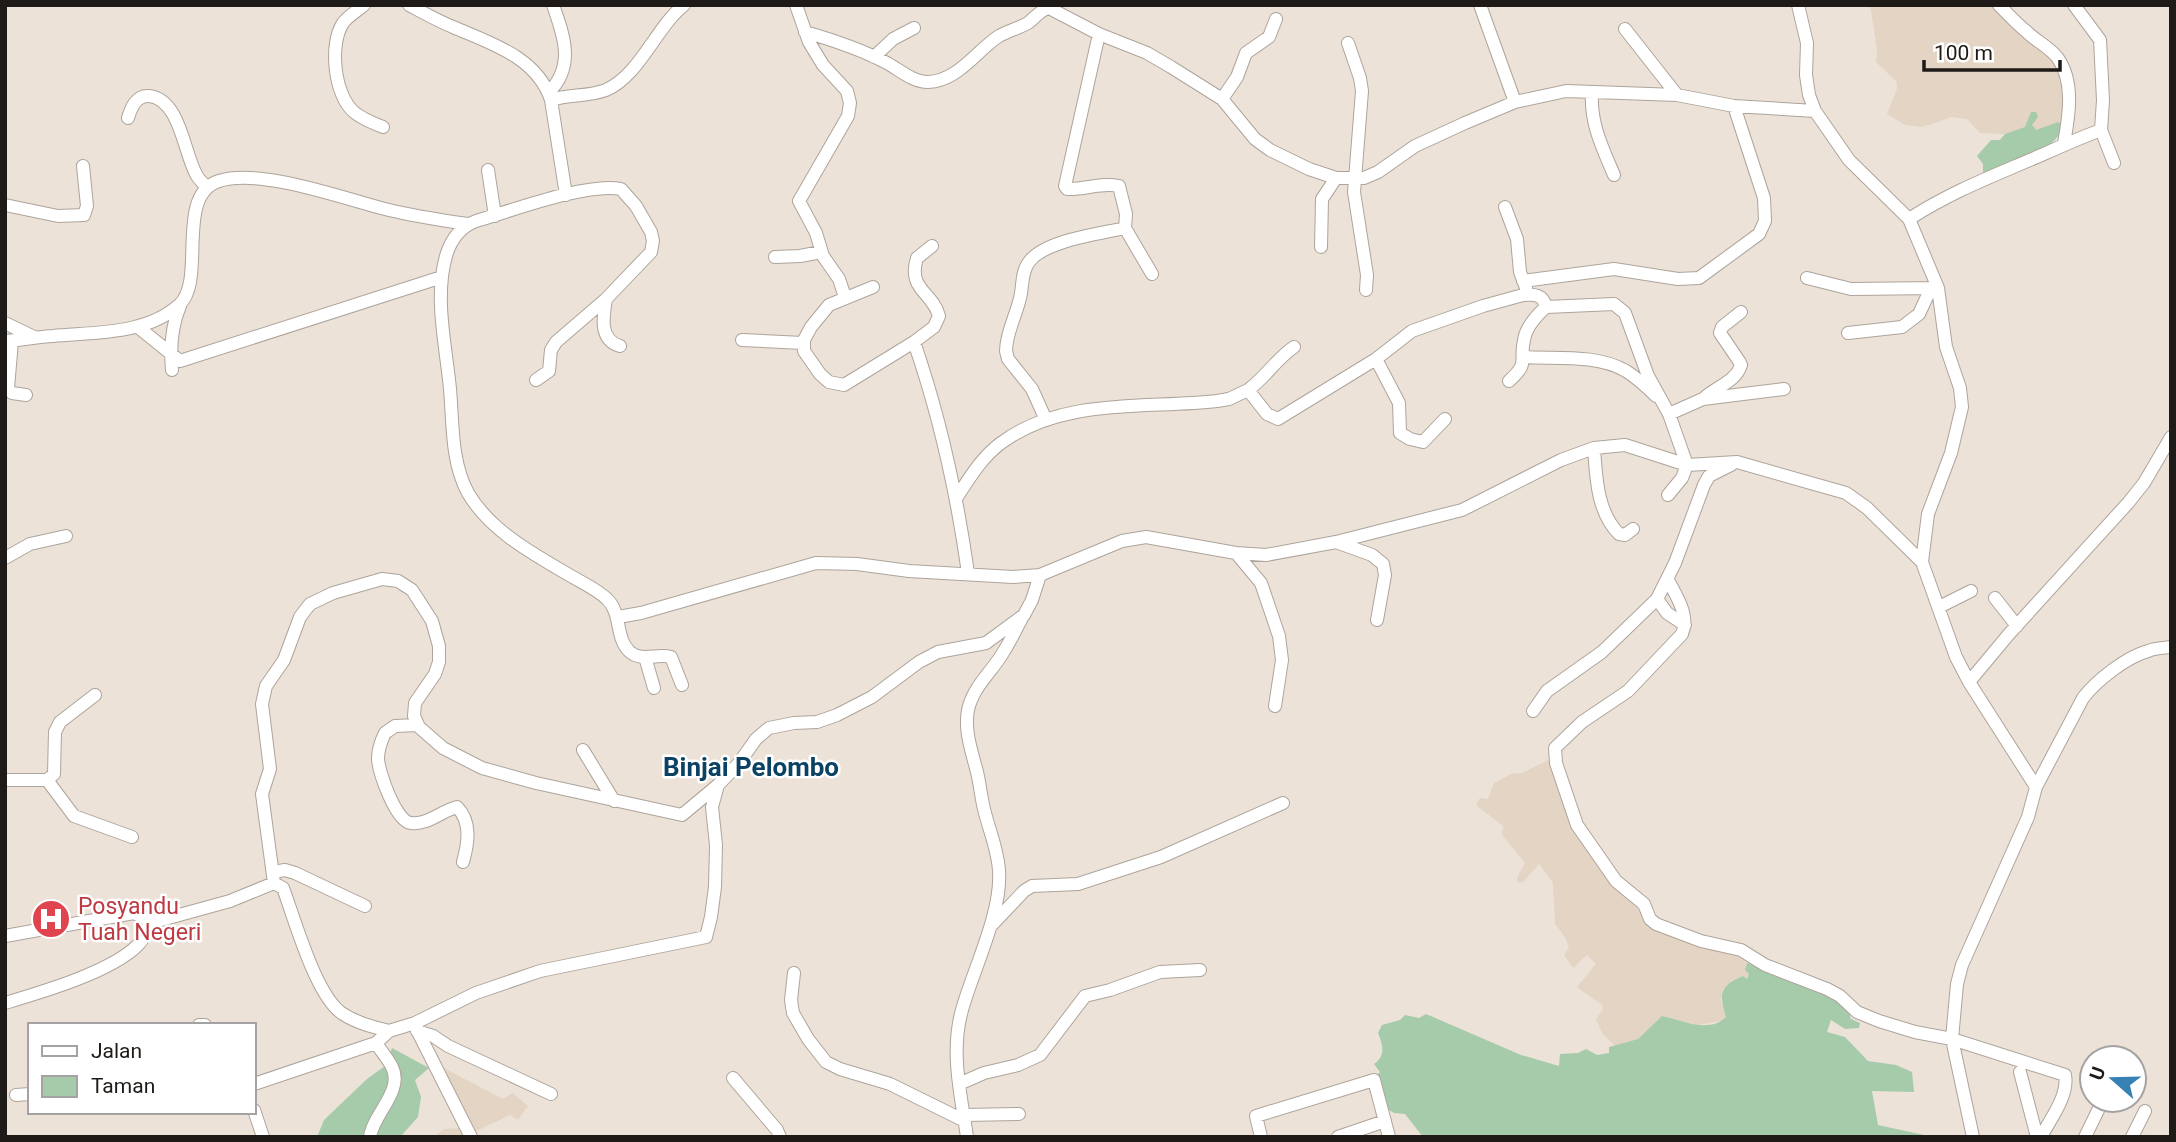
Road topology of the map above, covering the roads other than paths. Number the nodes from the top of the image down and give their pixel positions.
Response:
1 (364, 5) edge
2 (409, 5) edge
3 (553, 5) edge
4 (683, 5) edge
5 (796, 5) edge
6 (1479, 5) edge
7 (1798, 5) edge
8 (1999, 5) edge
9 (2074, 5) edge
10 (1276, 19) dead end
11 (914, 28) dead end
12 (1625, 29) dead end
13 (805, 32) junction
14 (1099, 34) junction
15 (1348, 43) dead end
16 (874, 57) junction
17 (1592, 92) junction
18 (1677, 95) junction
19 (550, 96) junction
20 (1222, 99) junction
21 (1515, 102) junction
22 (1734, 106) junction
23 (1815, 111) junction
24 (128, 118) dead end
25 (383, 127) dead end
26 (2101, 130) junction
27 (2064, 143) junction
28 (2114, 163) dead end
29 (83, 166) dead end
30 (488, 170) dead end
31 (1614, 175) dead end
32 (1336, 178) junction
33 (1354, 179) junction
34 (207, 187) junction
35 (566, 195) junction
36 (5, 205) edge
37 (1505, 207) dead end
38 (495, 216) junction
39 (1909, 219) junction
40 (468, 224) junction
41 (1125, 228) junction
42 (932, 246) dead end
43 (1321, 247) dead end
44 (821, 252) junction
45 (775, 257) dead end
46 (1152, 274) dead end
47 (442, 277) junction
48 (1807, 278) dead end
49 (1523, 281) junction
50 (873, 287) dead end
51 (1935, 288) junction
52 (1366, 290) dead end
53 (1529, 294) junction
54 (845, 297) junction
55 (606, 299) junction
56 (182, 303) junction
57 (1546, 307) junction
58 (1741, 312) dead end
59 (5, 323) edge
60 (138, 327) junction
61 (1848, 333) dead end
62 (34, 337) junction
63 (743, 340) dead end
64 (9, 341) edge
65 (914, 342) junction
66 (803, 343) junction
67 (620, 346) dead end
68 (1294, 347) dead end
69 (171, 355) junction
70 (1524, 357) junction
71 (1376, 359) junction
72 (172, 370) dead end
73 (536, 380) dead end
74 (1509, 382) dead end
75 (1784, 389) dead end
76 (1248, 390) junction
77 (26, 395) dead end
78 (1703, 399) junction
79 (1667, 409) junction
80 (1445, 419) dead end
81 (1046, 420) junction
82 (2171, 437) edge
83 (1594, 449) junction
84 (1737, 462) junction
85 (1687, 465) junction
86 (1668, 495) dead end
87 (957, 497) junction
88 (1633, 529) dead end
89 (66, 536) dead end
90 (1336, 542) junction
91 (1236, 553) junction
92 (5, 558) edge
93 (1922, 562) junction
94 (968, 573) junction
95 (1040, 575) junction
96 (1668, 580) junction
97 (1971, 591) dead end
98 (1995, 598) dead end
99 (1657, 599) junction
100 (1939, 607) junction
101 (1024, 615) junction
102 (618, 617) junction
103 (1377, 620) dead end
104 (1685, 625) junction
105 (2017, 626) junction
106 (2171, 647) edge
107 (645, 657) junction
108 (1969, 682) junction
109 (682, 685) dead end
110 (654, 688) dead end
111 (95, 695) dead end
112 (1275, 706) dead end
113 (1533, 711) dead end
114 (417, 725) junction
115 (583, 750) dead end
116 (5, 780) edge
117 (47, 780) junction
118 (718, 785) junction
119 (2036, 786) junction
120 (614, 801) junction
121 (1283, 803) dead end
122 (132, 837) dead end
123 (463, 862) dead end
124 (273, 878) junction
125 (365, 906) dead end
126 (150, 921) junction
127 (990, 928) junction
128 (5, 936) edge
129 (1200, 970) dead end
130 (794, 973) dead end
131 (5, 1003) edge
132 (416, 1027) junction
133 (389, 1031) junction
134 (1952, 1039) junction
135 (376, 1043) junction
136 (2020, 1072) dead end
137 (733, 1078) dead end
138 (256, 1083) edge
139 (959, 1084) junction
140 (551, 1094) dead end
141 (255, 1114) edge
142 (1019, 1114) dead end
143 (2096, 1114) edge
144 (2144, 1114) edge
145 (964, 1118) junction
146 (1385, 1121) junction
147 (263, 1137) edge
148 (370, 1137) edge
149 (471, 1137) edge
150 (780, 1137) edge
151 (967, 1137) edge
152 (1261, 1137) edge
153 (1338, 1137) edge
154 (1390, 1137) edge
155 (1973, 1137) edge
156 (2039, 1137) edge
157 (2085, 1137) edge
158 (2132, 1137) edge

1 - 25 street
2 - 19 street
3 - 19 street
4 - 19 street
5 - 13 street
6 - 21 street
7 - 23 street
8 - 27 street
9 - 26 street
10 - 20 street
11 - 16 street
12 - 18 street
13 - 16 street
13 - 44 street
14 - 16 street
14 - 20 street
14 - 41 street
15 - 33 street
17 - 18 street
17 - 21 street
17 - 31 street
18 - 22 street
19 - 35 street
20 - 32 street
21 - 33 street
22 - 23 street
22 - 49 street
23 - 39 street
24 - 34 street
26 - 27 street
26 - 28 street
27 - 39 street
29 - 36 street
30 - 38 street
32 - 33 street
32 - 43 street
33 - 52 street
34 - 40 street
34 - 56 street
35 - 38 street
35 - 55 street
37 - 49 street
38 - 40 street
39 - 51 street
40 - 47 street
41 - 46 street
41 - 81 street
42 - 65 street
44 - 45 street
44 - 54 street
47 - 69 street
47 - 102 street
48 - 51 street
49 - 53 street
50 - 54 street
51 - 61 street
51 - 93 street
53 - 57 street
53 - 71 street
54 - 66 street
55 - 67 street
55 - 73 street
56 - 60 street
56 - 69 street
57 - 70 street
57 - 79 street
58 - 78 street
59 - 62 street
60 - 62 street
60 - 69 street
62 - 64 street
63 - 66 street
64 - 77 street
65 - 66 street
65 - 87 street
68 - 76 street
69 - 72 street
70 - 74 street
70 - 79 street
71 - 76 street
71 - 80 street
75 - 78 street
76 - 81 street
78 - 79 street
79 - 85 street
81 - 87 street
82 - 105 street
83 - 85 street
83 - 88 street
83 - 90 street
84 - 85 street
84 - 93 street
84 - 96 street
85 - 86 street
87 - 94 street
89 - 92 street
90 - 91 street
90 - 103 street
91 - 95 street
91 - 112 street
93 - 100 street
94 - 95 street
94 - 102 street
95 - 101 street
96 - 99 street
96 - 104 street
97 - 100 street
98 - 105 street
99 - 104 street
99 - 113 street
100 - 108 street
101 - 118 street
101 - 127 street
102 - 107 street
104 - 134 street
105 - 108 street
106 - 119 street
107 - 109 street
107 - 110 street
108 - 119 street
111 - 117 street
114 - 120 street
114 - 123 street
114 - 124 street
115 - 120 street
116 - 117 street
117 - 122 street
118 - 120 street
118 - 132 street
119 - 134 street
121 - 127 street
124 - 125 street
124 - 126 street
124 - 133 street
126 - 128 street
126 - 131 street
127 - 139 street
129 - 139 street
130 - 145 street
132 - 133 street
132 - 140 street
132 - 149 street
133 - 135 street
134 - 155 street
134 - 156 street
135 - 138 street
135 - 148 street
136 - 156 street
137 - 150 street
139 - 145 street
141 - 147 street
142 - 145 street
143 - 157 street
144 - 158 street
145 - 151 street
146 - 152 street
146 - 153 street
146 - 154 street

